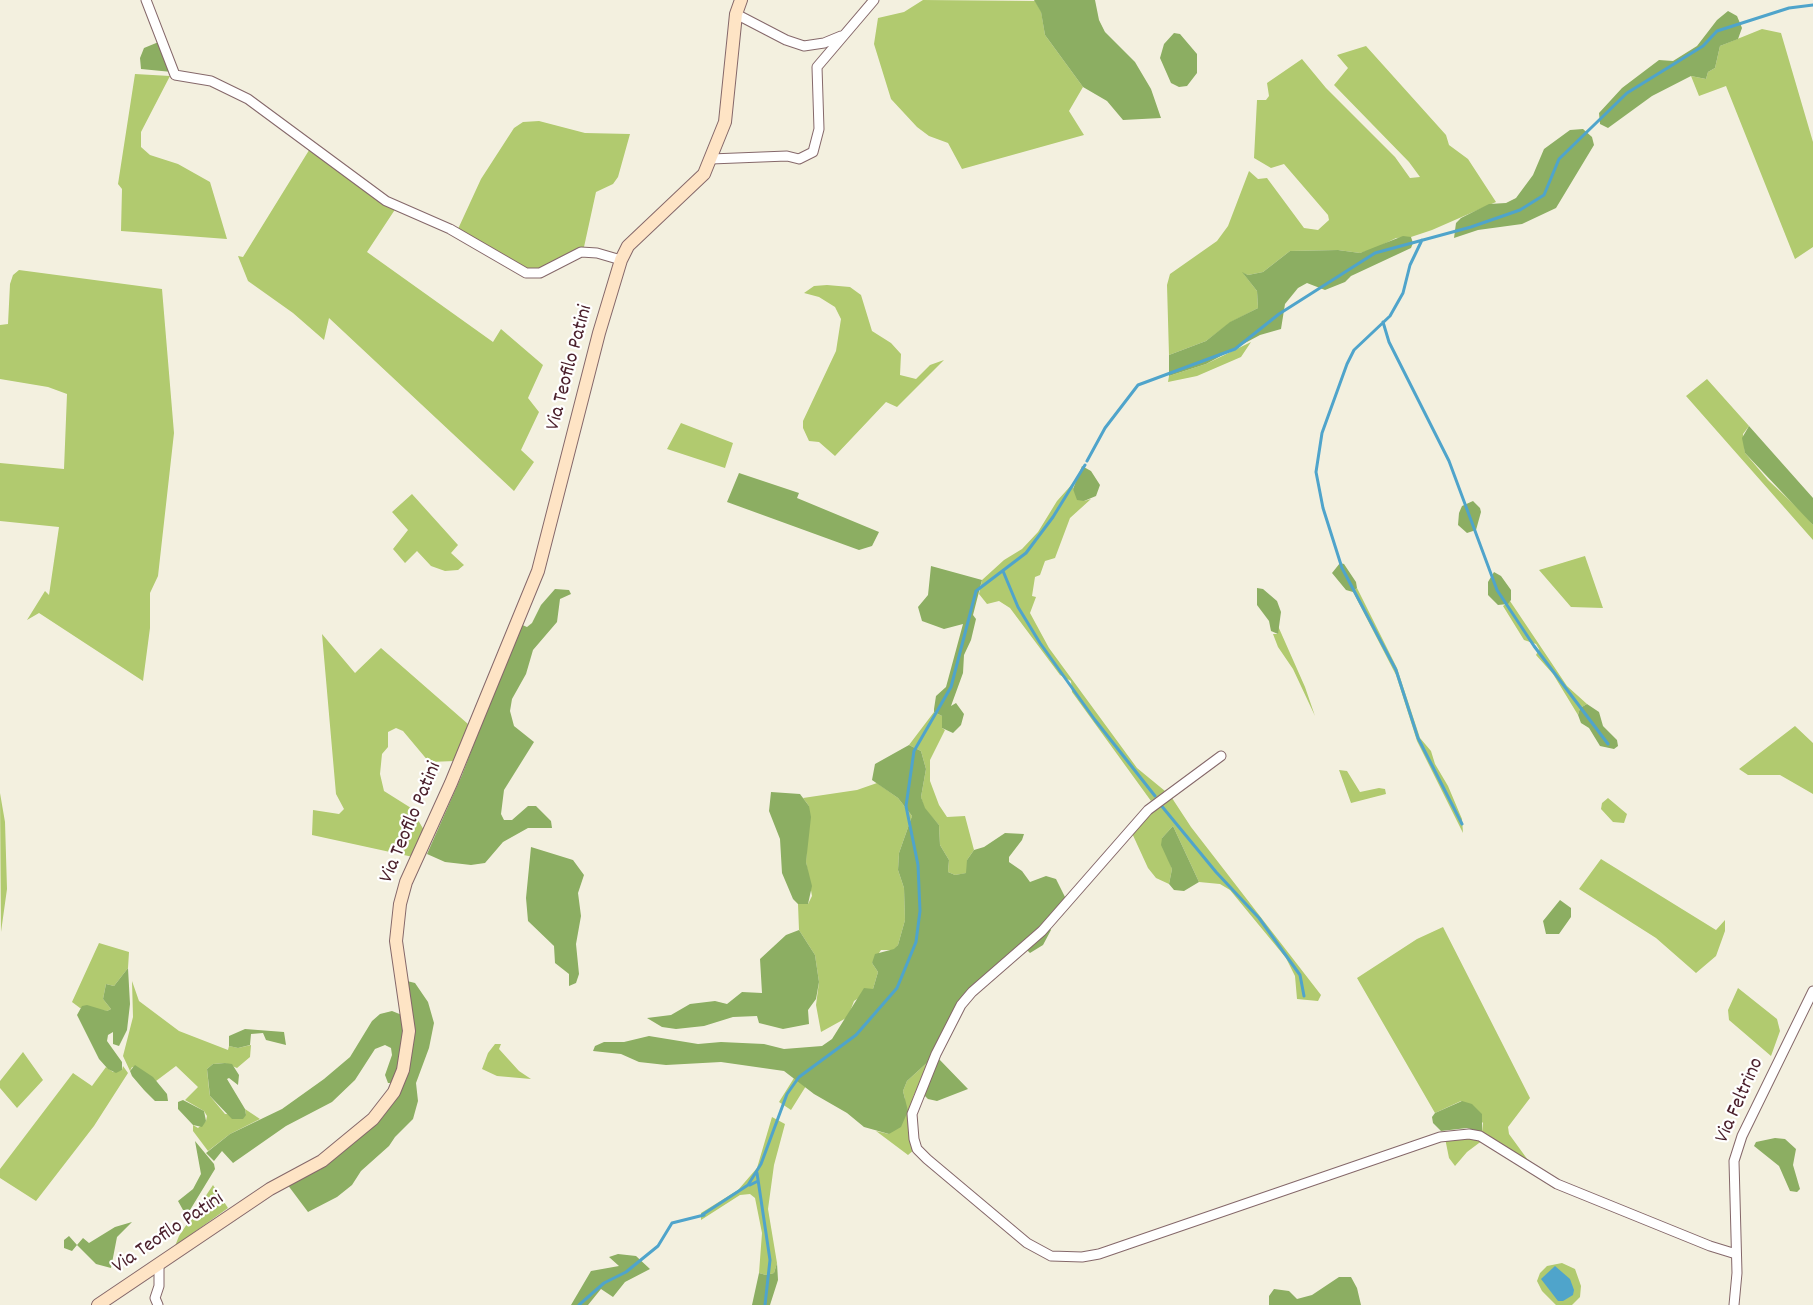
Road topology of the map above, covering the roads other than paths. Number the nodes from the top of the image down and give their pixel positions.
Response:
1 (146, 0) edge
2 (741, 0) edge
3 (874, 0) edge
4 (736, 14) junction
5 (843, 35) junction
6 (711, 159) junction
7 (621, 260) junction
8 (1221, 756) dead end
9 (1813, 991) edge
10 (1736, 1254) junction
11 (159, 1266) junction
12 (98, 1305) edge
13 (158, 1305) edge
14 (1734, 1305) edge

1 - 7 street
2 - 4 street, Via Teofilo Patini
3 - 5 street
4 - 5 street
4 - 6 street, Via Teofilo Patini
5 - 6 street
6 - 7 street, Via Teofilo Patini
7 - 11 street, Via Teofilo Patini
8 - 10 street
9 - 10 street, Via Feltrino
10 - 14 street, Via Feltrino
11 - 12 street, Via Teofilo Patini
11 - 13 street

